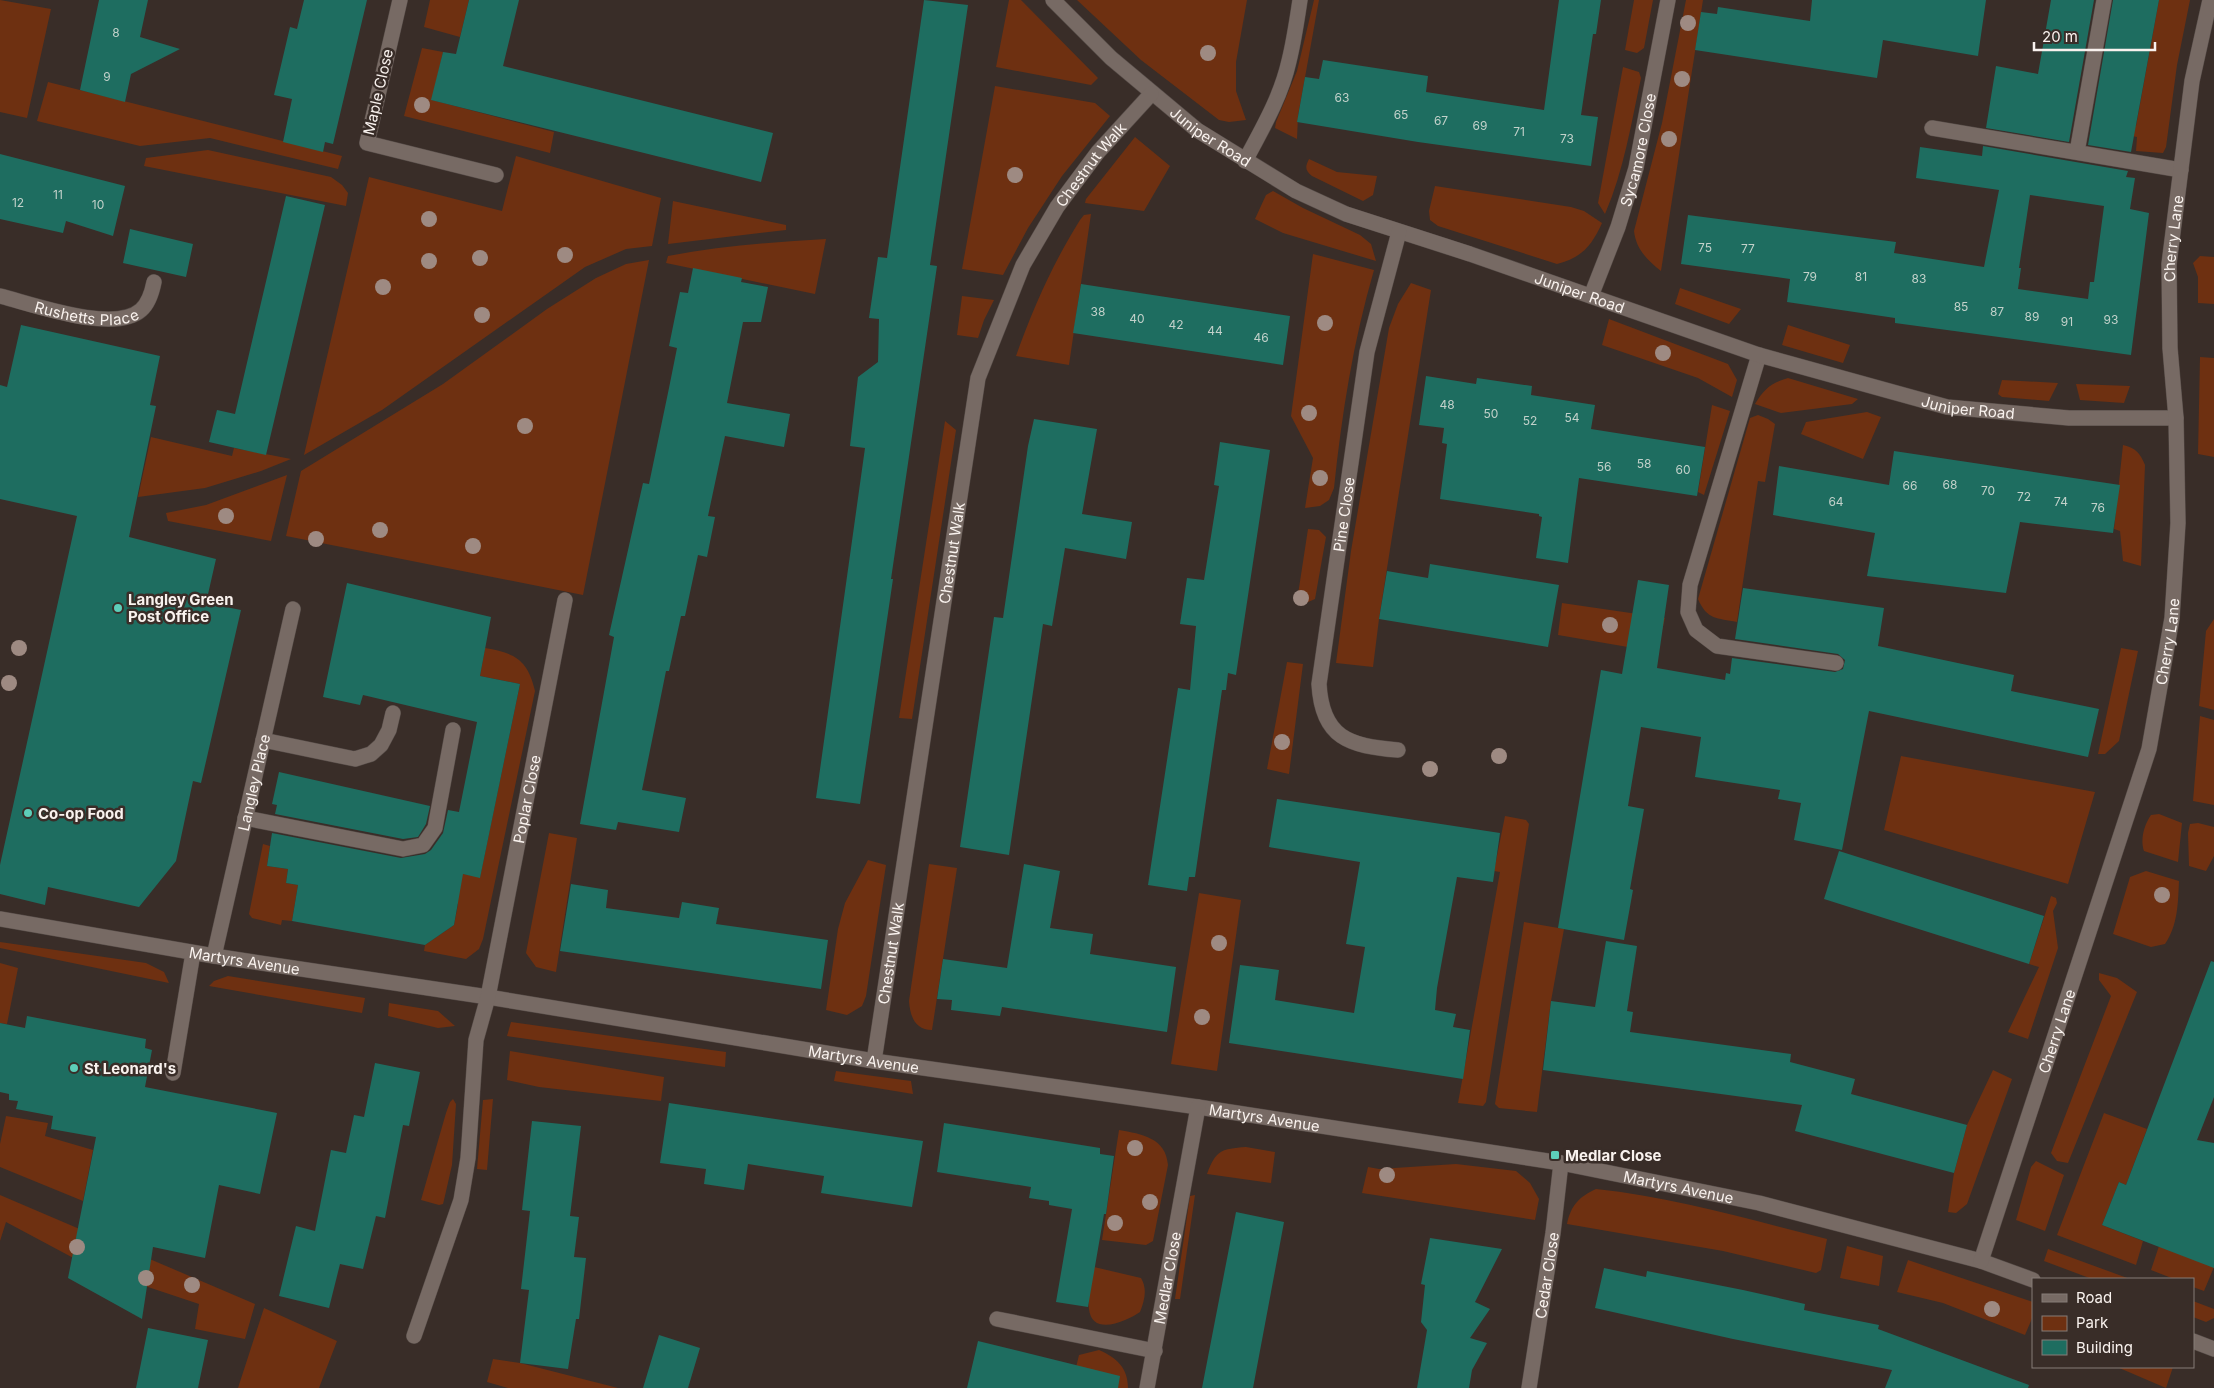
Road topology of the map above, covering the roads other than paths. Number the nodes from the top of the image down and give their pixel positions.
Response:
1 (400, 0) edge
2 (1053, 0) edge
3 (1300, 0) edge
4 (1668, 0) edge
5 (2104, 0) edge
6 (2210, 0) edge
7 (1151, 94) junction
8 (1932, 128) dead end
9 (2077, 152) junction
10 (1245, 161) junction
11 (2181, 170) junction
12 (496, 175) dead end
13 (1399, 232) junction
14 (154, 282) dead end
15 (0, 296) edge
16 (1591, 296) junction
17 (1760, 355) junction
18 (2176, 418) junction
19 (565, 600) dead end
20 (293, 609) dead end
21 (1836, 663) dead end
22 (393, 713) dead end
23 (453, 730) dead end
24 (263, 740) junction
25 (1398, 750) dead end
26 (245, 818) junction
27 (0, 920) edge
28 (194, 953) junction
29 (214, 956) junction
30 (488, 997) junction
31 (874, 1061) junction
32 (173, 1073) dead end
33 (1198, 1107) junction
34 (1561, 1163) junction
35 (1980, 1261) junction
36 (2032, 1280) edge
37 (996, 1319) dead end
38 (414, 1336) dead end
39 (2194, 1341) edge
40 (2214, 1349) edge
41 (1155, 1351) junction
42 (1147, 1388) edge
43 (1529, 1388) edge

1 - 12 street, Maple Close
2 - 7 street, Juniper Road
3 - 10 street
4 - 16 street, Sycamore Close
5 - 9 street
6 - 11 street, Cherry Lane
7 - 10 street, Juniper Road
7 - 31 street, Chestnut Walk
8 - 9 street
9 - 11 street
10 - 13 street, Juniper Road
11 - 18 street, Cherry Lane
13 - 16 street, Juniper Road
13 - 25 street, Pine Close
14 - 15 street, Rushetts Place
16 - 17 street, Juniper Road
17 - 18 street, Juniper Road
17 - 21 street
18 - 35 street, Cherry Lane
19 - 30 street, Poplar Close
20 - 24 street, Langley Place
22 - 24 street
23 - 26 street
24 - 26 street, Langley Place
26 - 29 street, Langley Place
27 - 28 street, Martyrs Avenue
28 - 29 street, Martyrs Avenue
28 - 32 street
29 - 30 street, Martyrs Avenue
30 - 31 street, Martyrs Avenue
30 - 38 street
31 - 33 street, Martyrs Avenue
33 - 34 street, Martyrs Avenue
33 - 41 street, Medlar Close
34 - 35 street, Martyrs Avenue
34 - 43 street, Cedar Close
35 - 36 street, Martyrs Avenue
37 - 41 street
39 - 40 street
41 - 42 street, Medlar Close

